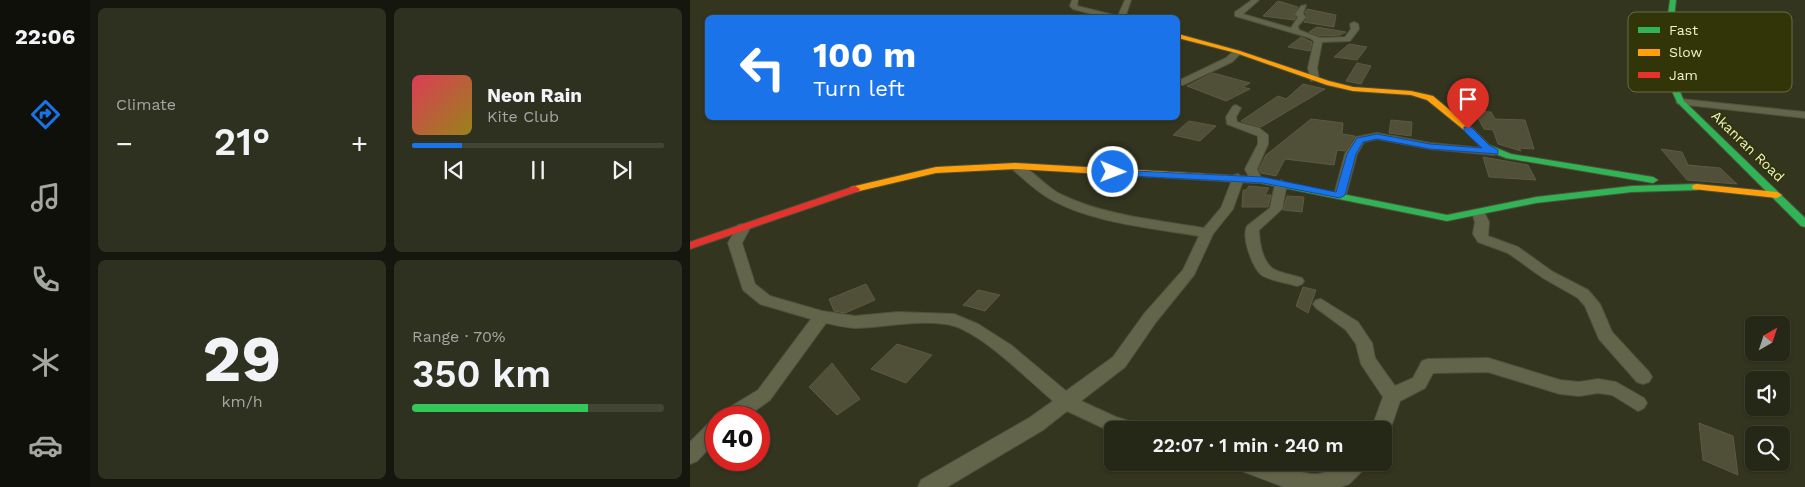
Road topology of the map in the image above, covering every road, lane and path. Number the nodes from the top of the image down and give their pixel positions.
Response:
1 (1075, 0) edge
2 (1128, 0) edge
3 (1256, 0) edge
4 (1304, 6) dead end
5 (1106, 15) edge
6 (1121, 15) edge
7 (1354, 24) dead end
8 (1296, 31) junction
9 (1180, 37) edge
10 (1318, 40) junction
11 (1238, 52) junction
12 (1314, 78) junction
13 (1180, 83) dead end
14 (1676, 92) edge
15 (1681, 102) junction
16 (1236, 108) dead end
17 (1805, 115) edge
18 (1494, 152) junction
19 (1015, 166) junction
20 (1238, 178) junction
21 (1256, 180) junction
22 (1280, 184) junction
23 (1692, 187) junction
24 (1340, 195) junction
25 (1777, 195) junction
26 (1478, 213) junction
27 (1805, 224) edge
28 (743, 228) junction
29 (1207, 233) junction
30 (690, 246) edge
31 (1297, 282) dead end
32 (1321, 304) dead end
33 (822, 317) junction
34 (1643, 377) dead end
35 (1392, 396) junction
36 (1066, 402) junction
37 (1638, 403) dead end
38 (748, 406) edge
39 (1106, 421) edge
40 (1384, 421) edge
41 (705, 440) edge
42 (690, 455) edge
43 (1266, 471) edge
44 (1348, 471) edge
45 (928, 487) edge

1 - 5 street
2 - 6 street
3 - 8 street
4 - 8 street
7 - 10 street
8 - 10 street
9 - 11 street
10 - 12 street
11 - 12 street
11 - 13 street
12 - 18 street
14 - 15 street, Akanran Road
15 - 17 street
15 - 25 street, Akanran Road
16 - 21 street
18 - 23 street
18 - 24 street
19 - 20 street
19 - 28 street
19 - 29 street
20 - 21 street
20 - 29 street
21 - 22 street
22 - 24 street
22 - 31 street
23 - 25 street
23 - 26 street
24 - 26 street
25 - 27 street, Akanran Road
26 - 34 street
28 - 30 street
28 - 33 street
29 - 36 street
32 - 35 street
33 - 36 street
33 - 38 street
35 - 37 street
35 - 40 street
36 - 39 street
36 - 45 street
41 - 42 street
43 - 44 street

